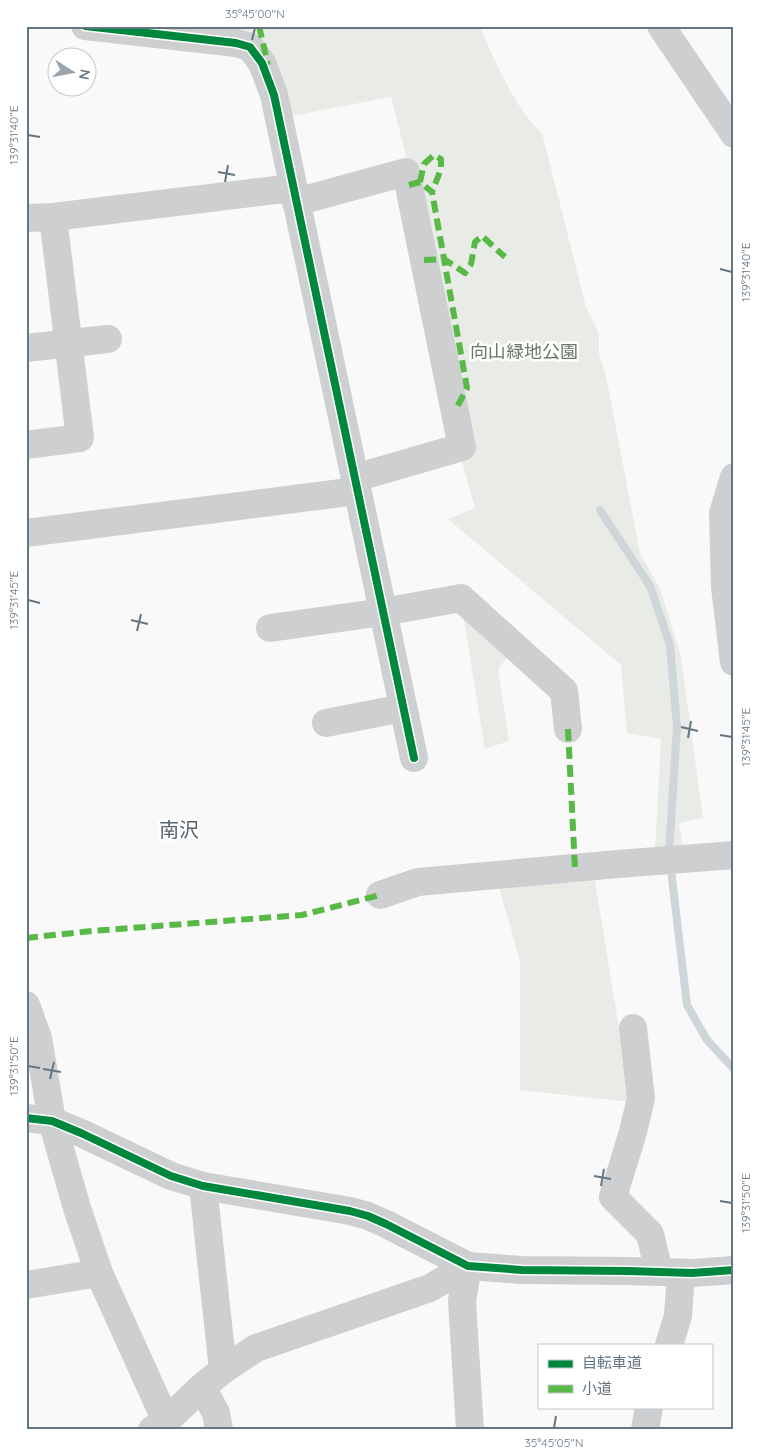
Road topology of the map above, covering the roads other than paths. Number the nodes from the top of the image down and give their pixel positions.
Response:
1 (85, 26) edge
2 (661, 26) edge
3 (734, 134) edge
4 (295, 195) junction
5 (53, 217) junction
6 (26, 218) edge
7 (108, 339) dead end
8 (69, 344) junction
9 (26, 348) edge
10 (26, 445) edge
11 (734, 477) edge
12 (356, 485) junction
13 (26, 533) edge
14 (383, 612) junction
15 (270, 628) dead end
16 (734, 662) edge
17 (403, 708) junction
18 (326, 723) dead end
19 (568, 729) dead end
20 (414, 758) dead end
21 (734, 855) edge
22 (380, 895) dead end
23 (26, 1005) edge
24 (633, 1028) dead end
25 (39, 1119) edge
26 (203, 1186) junction
27 (468, 1266) junction
28 (734, 1270) edge
29 (100, 1273) junction
30 (670, 1273) junction
31 (26, 1285) edge
32 (669, 1344) edge
33 (223, 1370) junction
34 (202, 1387) junction
35 (649, 1408) edge
36 (159, 1425) edge
37 (219, 1430) edge
38 (470, 1430) edge
39 (645, 1430) edge

1 - 4 street
2 - 3 street
4 - 5 street
4 - 12 street
4 - 12 street
5 - 6 street
5 - 8 street
7 - 8 street
8 - 9 street
8 - 10 street
11 - 16 street
12 - 13 street
12 - 14 street
14 - 15 street
14 - 17 street
14 - 19 street
17 - 18 street
17 - 20 street
21 - 22 street
23 - 25 street
24 - 30 street
25 - 26 street
25 - 29 street
26 - 27 street
26 - 33 street
27 - 30 street
27 - 33 street
27 - 38 street
28 - 30 street
29 - 31 street
29 - 36 street
30 - 32 street
33 - 34 street
34 - 36 street
34 - 37 street
35 - 39 street

